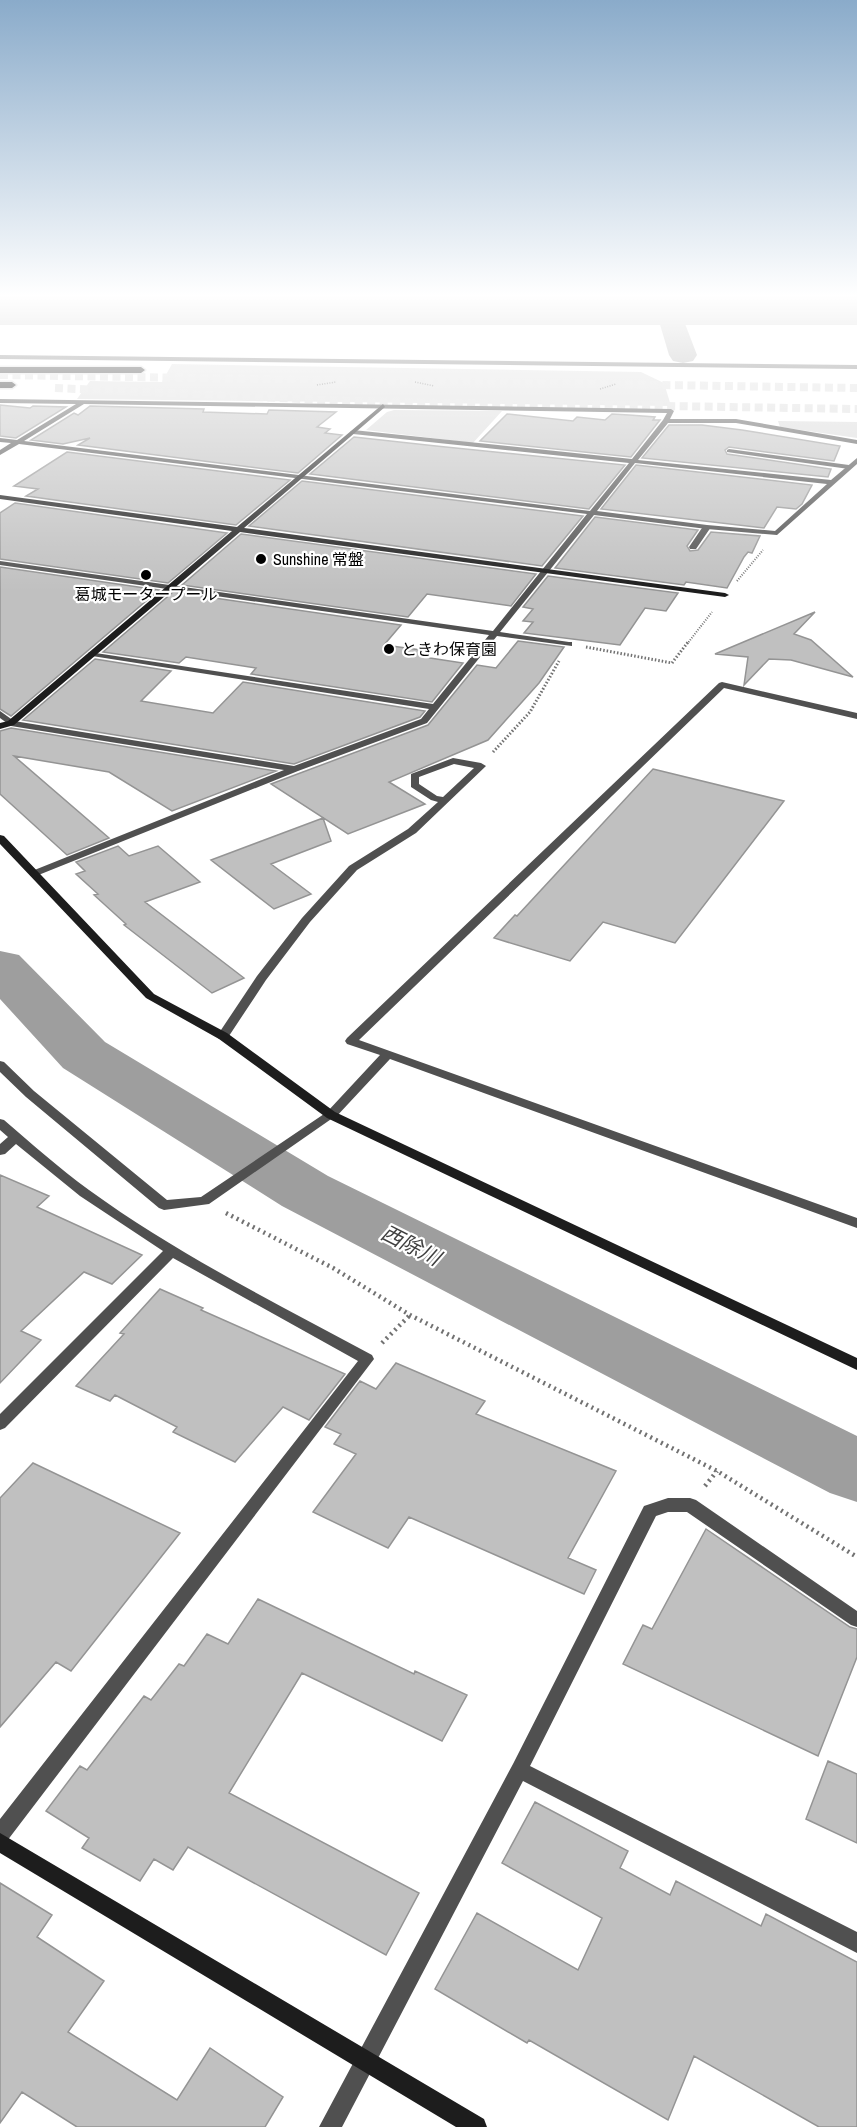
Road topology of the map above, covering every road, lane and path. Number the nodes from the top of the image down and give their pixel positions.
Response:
1 (0, 401) edge
2 (83, 402) junction
3 (383, 406) junction
4 (666, 421) junction
5 (353, 432) junction
6 (0, 440) edge
7 (18, 442) junction
8 (857, 442) edge
9 (729, 451) dead end
10 (0, 453) edge
11 (857, 460) edge
12 (633, 461) junction
13 (849, 467) junction
14 (301, 477) junction
15 (832, 482) junction
16 (0, 497) edge
17 (593, 513) junction
18 (707, 526) junction
19 (238, 530) junction
20 (777, 533) junction
21 (693, 547) dead end
22 (0, 563) edge
23 (546, 571) junction
24 (170, 587) junction
25 (725, 595) junction
26 (495, 633) junction
27 (569, 644) junction
28 (92, 654) junction
29 (435, 707) junction
30 (0, 714) edge
31 (857, 716) edge
32 (11, 723) junction
33 (0, 726) edge
34 (481, 766) junction
35 (295, 769) junction
36 (446, 800) junction
37 (0, 838) edge
38 (36, 873) junction
39 (223, 1036) junction
40 (387, 1055) junction
41 (0, 1065) edge
42 (331, 1114) junction
43 (0, 1123) edge
44 (15, 1138) junction
45 (0, 1150) edge
46 (204, 1201) junction
47 (857, 1223) edge
48 (170, 1252) junction
49 (410, 1315) junction
50 (367, 1359) junction
51 (857, 1364) edge
52 (0, 1424) edge
53 (857, 1557) edge
54 (857, 1620) edge
55 (519, 1770) junction
56 (0, 1834) edge
57 (0, 1842) edge
58 (857, 1943) edge
59 (366, 2060) junction
60 (330, 2127) edge
61 (476, 2127) edge

1 - 2 street
2 - 3 street
2 - 7 street
3 - 4 street
3 - 5 street
4 - 8 street
4 - 12 street
5 - 12 street
5 - 14 street
6 - 7 street
7 - 10 street
7 - 14 street
9 - 13 street
11 - 13 street
12 - 15 street
12 - 17 street
13 - 15 street
14 - 17 street
14 - 19 street
15 - 20 street
16 - 19 street
17 - 18 street
17 - 23 street
18 - 20 street
18 - 21 street
19 - 23 street
19 - 24 street
20 - 25 path
22 - 24 street
23 - 25 street
23 - 26 street
24 - 26 street
24 - 28 street
25 - 27 path
26 - 27 street
26 - 29 street
27 - 34 path
28 - 29 street
28 - 32 street
29 - 35 street
30 - 32 street
31 - 40 street
32 - 33 street
32 - 35 street
34 - 36 street
34 - 36 street
35 - 38 street
36 - 39 street
37 - 38 street
38 - 39 street
39 - 42 street
40 - 42 street
40 - 47 street
41 - 46 street
42 - 46 street
42 - 51 street
43 - 44 street
44 - 45 street
44 - 48 street
46 - 49 path
48 - 50 street
48 - 52 street
49 - 50 path
49 - 53 path
50 - 56 street
54 - 55 street
55 - 58 street
55 - 59 street
57 - 59 street
59 - 60 street
59 - 61 street

